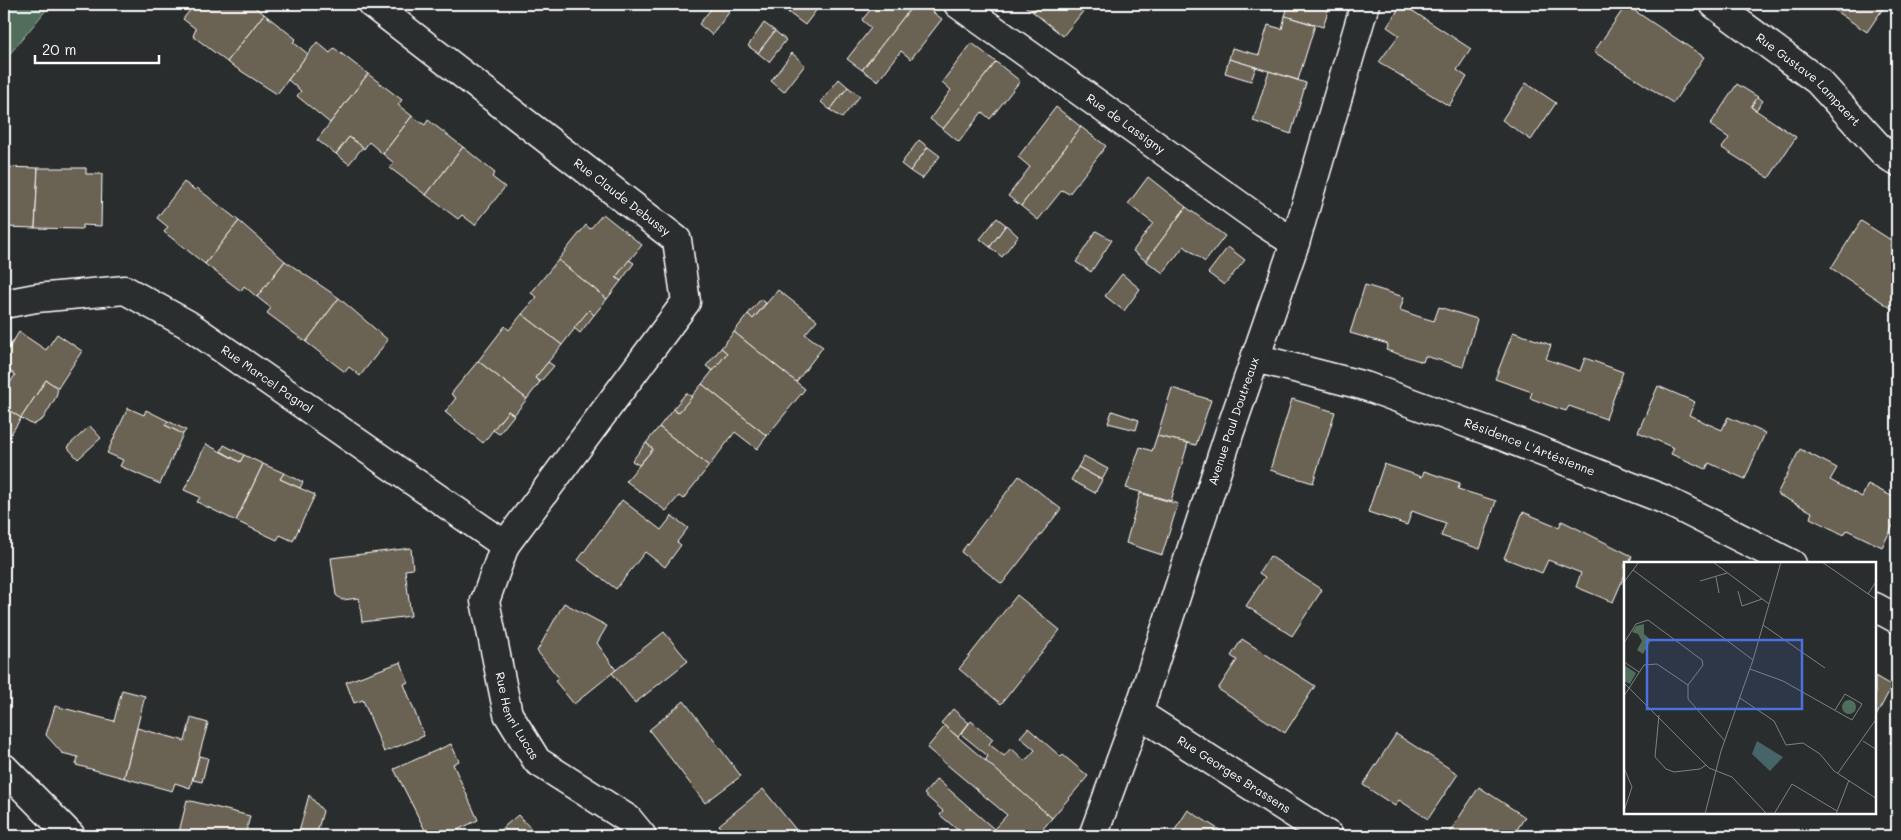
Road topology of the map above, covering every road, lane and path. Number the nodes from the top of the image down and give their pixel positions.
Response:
1 (372, 4) edge
2 (958, 4) edge
3 (1365, 4) edge
4 (1714, 4) edge
5 (1897, 162) edge
6 (1296, 243) junction
7 (4, 304) edge
8 (1255, 358) junction
9 (505, 545) junction
10 (1788, 562) edge
11 (1876, 608) edge
12 (1897, 619) edge
13 (1138, 712) junction
14 (4, 768) edge
15 (71, 836) edge
16 (642, 836) edge
17 (1093, 836) edge
18 (1329, 836) edge

1 - 9 street, Rue Claude Debussy
2 - 6 street, Rue de Lassigny
3 - 6 street, Avenue Paul Doutreaux
4 - 5 street, Rue Gustave Lampaert
6 - 8 street, Avenue Paul Doutreaux
7 - 9 street, Rue Marcel Pagnol
8 - 10 street, Résidence L'Artésienne
8 - 13 street, Avenue Paul Doutreaux
9 - 16 street, Rue Henri Lucas
11 - 12 street
13 - 17 street, Avenue Paul Doutreaux
13 - 18 street, Rue Georges Brassens
14 - 15 street

